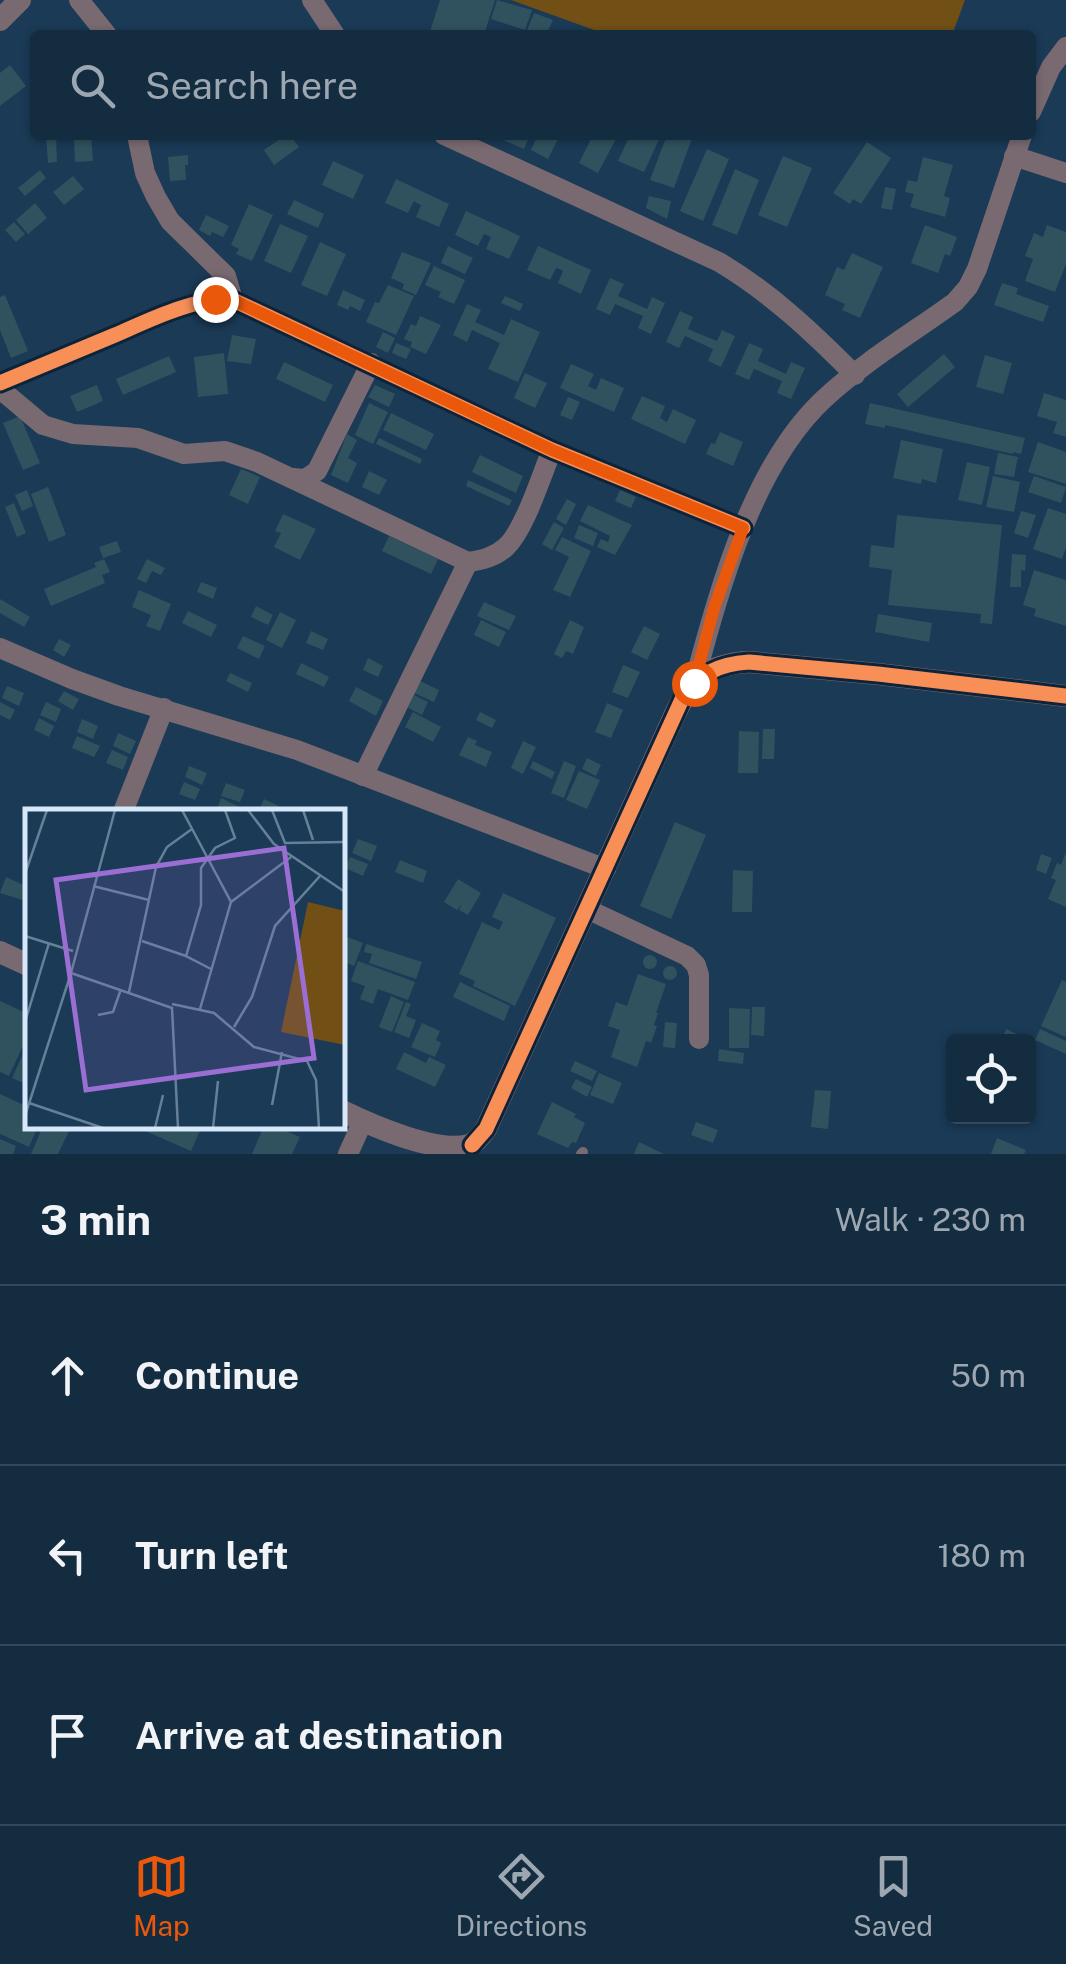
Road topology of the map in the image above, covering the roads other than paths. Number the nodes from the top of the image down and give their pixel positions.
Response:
1 (20, 0) edge
2 (79, 0) edge
3 (312, 0) edge
4 (0, 20) edge
5 (103, 30) edge
6 (332, 30) edge
7 (1066, 47) edge
8 (1036, 101) edge
9 (138, 140) edge
10 (455, 140) edge
11 (1020, 140) edge
12 (1014, 156) junction
13 (1066, 173) edge
14 (233, 300) junction
15 (371, 363) junction
16 (854, 374) junction
17 (0, 386) edge
18 (552, 450) junction
19 (292, 478) junction
20 (743, 528) junction
21 (468, 562) junction
22 (0, 648) edge
23 (694, 683) junction
24 (1066, 696) edge
25 (164, 708) junction
26 (363, 776) junction
27 (124, 809) edge
28 (606, 869) junction
29 (587, 909) junction
30 (0, 952) edge
31 (25, 964) edge
32 (699, 1038) dead end
33 (353, 1116) edge
34 (474, 1149) edge
35 (348, 1154) edge

1 - 4 street
2 - 5 street
3 - 6 street
7 - 8 street
9 - 14 street
10 - 16 street
11 - 12 street
12 - 13 street
12 - 16 street
14 - 15 street
14 - 17 street
15 - 18 street
15 - 19 street
16 - 20 street
17 - 19 street
18 - 20 street
18 - 21 street
19 - 21 street
20 - 23 street
21 - 26 street
22 - 25 street
23 - 24 street
23 - 28 street
25 - 26 street
25 - 27 street
26 - 28 street
28 - 29 street
29 - 32 street
29 - 34 street
30 - 31 street
33 - 34 street
33 - 35 street

